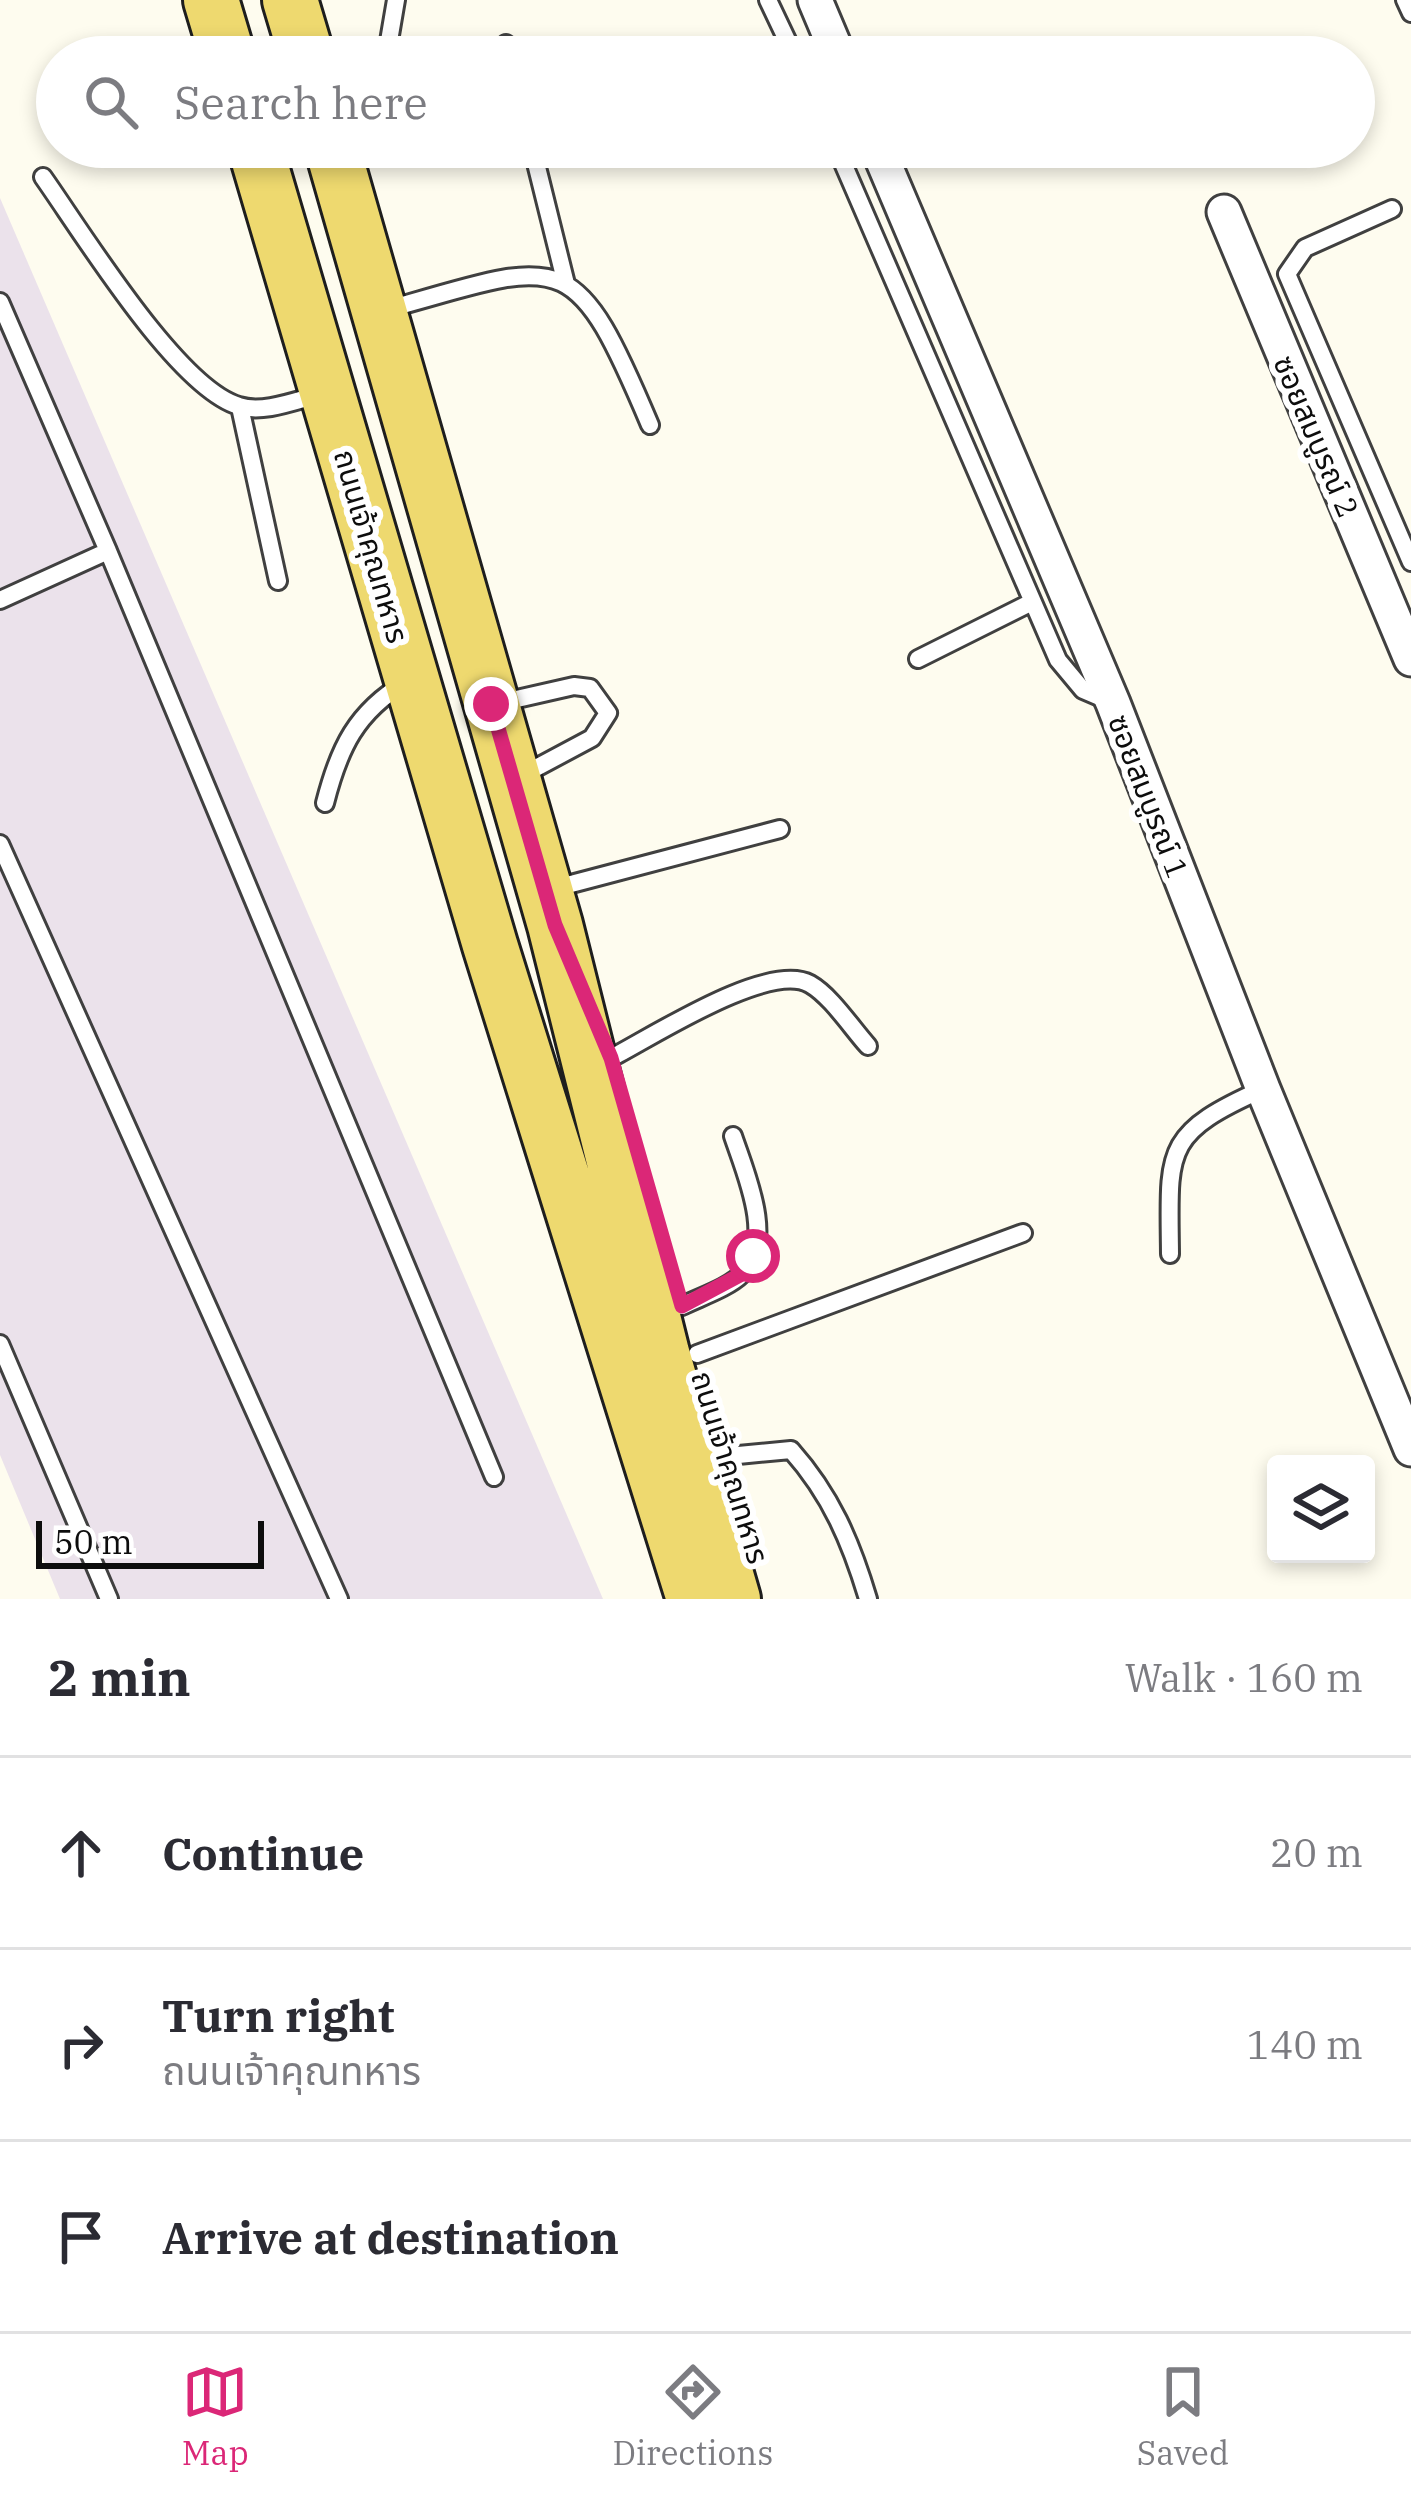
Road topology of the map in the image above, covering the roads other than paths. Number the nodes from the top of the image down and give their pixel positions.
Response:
1 (211, 0) edge
2 (290, 0) edge
3 (396, 0) edge
4 (768, 0) edge
5 (815, 0) edge
6 (1406, 0) edge
7 (1411, 13) edge
8 (222, 36) edge
9 (301, 36) edge
10 (390, 36) edge
11 (785, 36) edge
12 (830, 36) edge
13 (261, 168) edge
14 (338, 168) edge
15 (537, 168) edge
16 (845, 168) edge
17 (886, 168) edge
18 (43, 177) dead end
19 (1392, 209) dead end
20 (1224, 212) dead end
21 (566, 284) junction
22 (0, 302) edge
23 (379, 312) junction
24 (327, 393) junction
25 (240, 407) junction
26 (650, 425) dead end
27 (108, 551) junction
28 (1411, 562) edge
29 (278, 581) dead end
30 (0, 600) edge
31 (1030, 603) junction
32 (918, 659) dead end
33 (1411, 659) edge
34 (412, 679) junction
35 (1113, 703) junction
36 (491, 704) junction
37 (513, 780) junction
38 (325, 802) dead end
39 (780, 829) dead end
40 (0, 844) edge
41 (550, 908) junction
42 (490, 945) junction
43 (868, 1046) dead end
44 (611, 1058) junction
45 (1263, 1089) junction
46 (733, 1136) dead end
47 (1023, 1233) dead end
48 (1170, 1253) dead end
49 (690, 1330) junction
50 (0, 1344) edge
51 (1411, 1449) edge
52 (728, 1456) junction
53 (494, 1477) dead end
54 (109, 1599) edge
55 (339, 1599) edge
56 (658, 1599) edge
57 (694, 1599) edge
58 (733, 1599) edge
59 (770, 1599) edge
60 (868, 1599) edge

1 - 8 main road
2 - 9 main road
3 - 10 lane
4 - 11 lane
5 - 12 street
6 - 7 lane
13 - 24 main road, ถนนเจ้าคุณทหาร
14 - 23 main road, ถนนเจ้าคุณทหาร
15 - 21 lane
16 - 31 lane
17 - 35 street, ซอยสมบูรณ์ 1
18 - 25 lane
19 - 28 lane
20 - 33 street, ซอยสมบูรณ์ 2
21 - 23 lane
21 - 26 lane
22 - 27 lane
23 - 36 main road, ถนนเจ้าคุณทหาร
24 - 25 lane
24 - 34 main road, ถนนเจ้าคุณทหาร
25 - 29 lane
27 - 30 lane
27 - 53 lane
31 - 32 lane
31 - 35 lane
34 - 38 lane
34 - 42 main road, ถนนเจ้าคุณทหาร
35 - 45 street, ซอยสมบูรณ์ 1
36 - 37 main road, ถนนเจ้าคุณทหาร
36 - 37 lane
37 - 41 main road, ถนนเจ้าคุณทหาร
39 - 41 lane
40 - 55 lane
41 - 44 main road, ถนนเจ้าคุณทหาร
41 - 58 main road, ถนนเจ้าคุณทหาร
42 - 56 main road, ถนนเจ้าคุณทหาร
42 - 57 main road, ถนนเจ้าคุณทหาร
43 - 44 lane
44 - 49 main road, ถนนเจ้าคุณทหาร
45 - 48 lane
45 - 51 street, ซอยสมบูรณ์ 1
46 - 49 lane
47 - 49 lane
49 - 52 main road, ถนนเจ้าคุณทหาร
50 - 54 lane
52 - 59 main road, ถนนเจ้าคุณทหาร
52 - 60 lane

